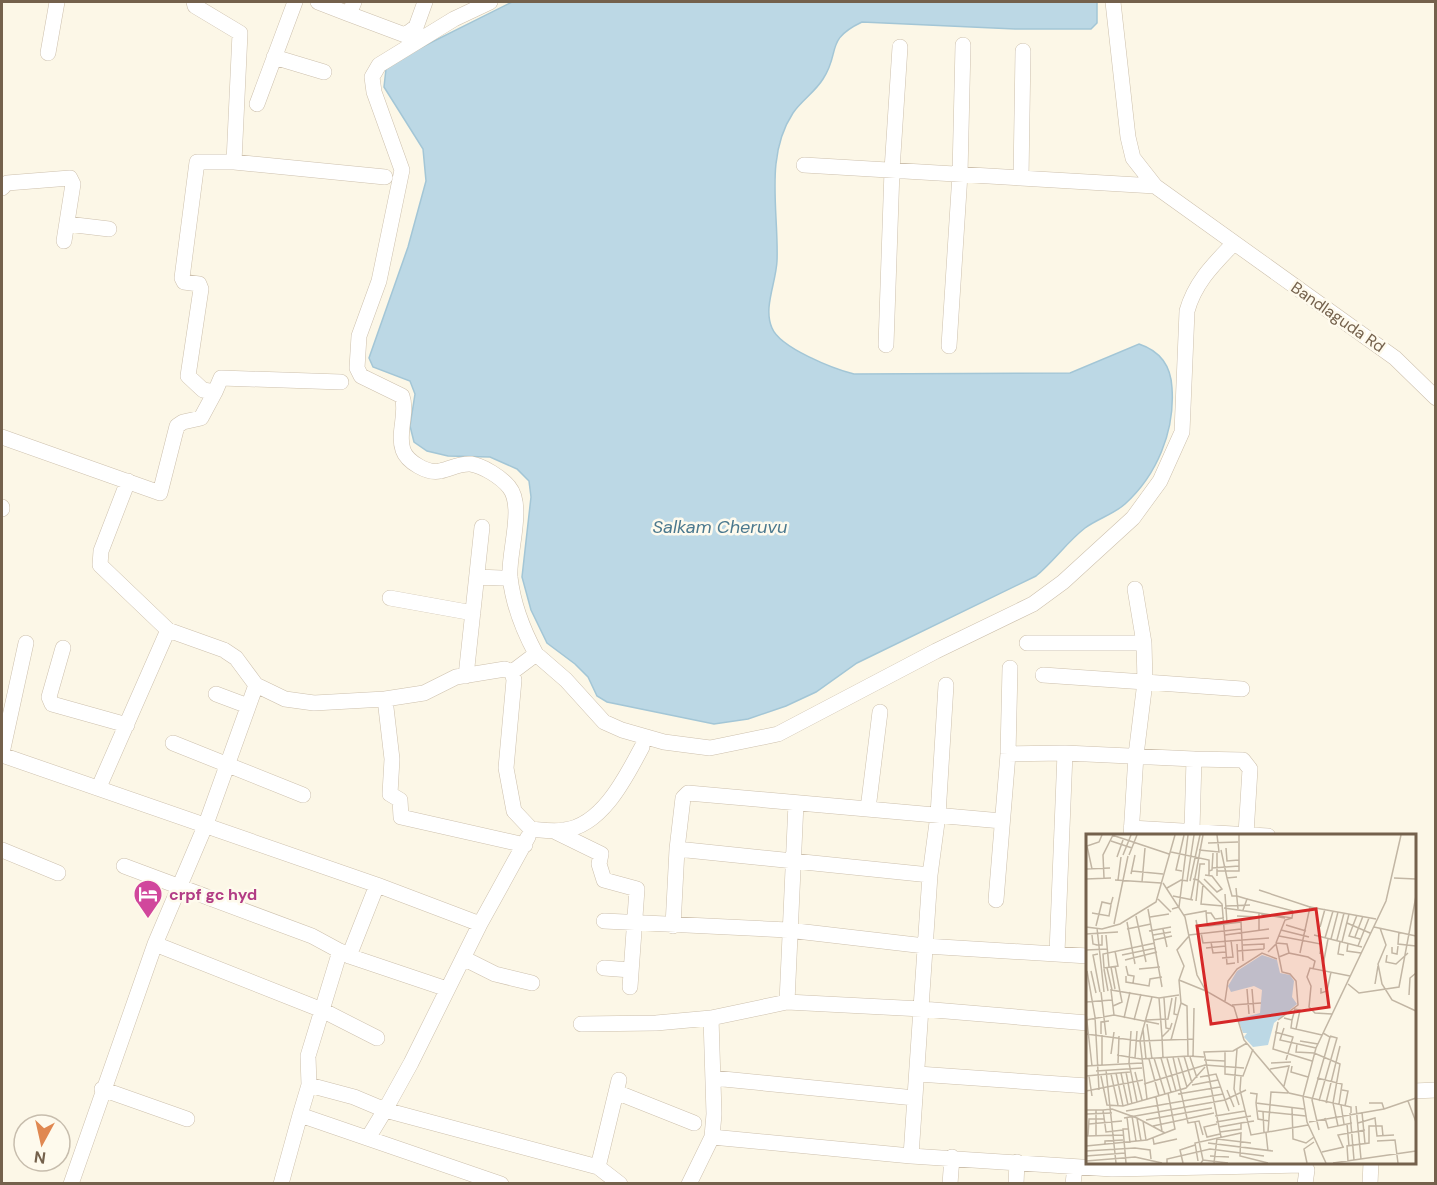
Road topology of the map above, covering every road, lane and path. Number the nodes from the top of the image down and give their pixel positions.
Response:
1 (57, 2) edge
2 (194, 2) edge
3 (294, 2) edge
4 (318, 2) edge
5 (425, 2) edge
6 (490, 2) edge
7 (1113, 2) edge
8 (351, 8) edge
9 (963, 45) dead end
10 (900, 47) dead end
11 (1023, 51) dead end
12 (48, 52) dead end
13 (274, 57) junction
14 (324, 72) dead end
15 (257, 105) dead end
16 (234, 162) junction
17 (804, 165) dead end
18 (892, 170) junction
19 (960, 174) junction
20 (385, 177) dead end
21 (1020, 178) junction
22 (1155, 186) junction
23 (2, 188) edge
24 (67, 224) junction
25 (109, 229) dead end
26 (64, 241) dead end
27 (1234, 243) junction
28 (886, 345) dead end
29 (949, 345) dead end
30 (341, 382) dead end
31 (214, 392) junction
32 (1434, 394) edge
33 (2, 437) edge
34 (128, 481) junction
35 (482, 527) dead end
36 (477, 577) junction
37 (501, 578) dead end
38 (1135, 589) dead end
39 (390, 598) dead end
40 (473, 613) junction
41 (168, 630) junction
42 (26, 643) dead end
43 (1027, 643) dead end
44 (1144, 643) junction
45 (63, 648) dead end
46 (536, 654) junction
47 (1010, 668) dead end
48 (512, 672) junction
49 (1043, 675) dead end
50 (466, 676) junction
51 (1145, 682) junction
52 (256, 685) junction
53 (946, 685) dead end
54 (1242, 689) dead end
55 (216, 694) dead end
56 (385, 699) junction
57 (248, 706) junction
58 (880, 712) dead end
59 (127, 725) junction
60 (173, 743) dead end
61 (642, 747) dead end
62 (1065, 753) junction
63 (2, 754) edge
64 (1008, 754) junction
65 (1136, 755) junction
66 (1194, 759) junction
67 (226, 766) junction
68 (99, 787) junction
69 (303, 795) dead end
70 (795, 803) junction
71 (868, 809) junction
72 (938, 815) junction
73 (1002, 821) junction
74 (206, 824) junction
75 (531, 829) junction
76 (1192, 830) junction
77 (552, 831) junction
78 (1131, 832) edge
79 (1246, 834) edge
80 (525, 845) junction
81 (677, 849) junction
82 (2, 850) edge
83 (793, 862) junction
84 (124, 866) dead end
85 (58, 873) dead end
86 (930, 875) junction
87 (377, 885) junction
88 (179, 886) junction
89 (996, 900) dead end
90 (604, 921) dead end
91 (634, 923) junction
92 (480, 924) junction
93 (673, 926) junction
94 (788, 930) junction
95 (155, 944) junction
96 (925, 946) junction
97 (1057, 953) junction
98 (344, 954) junction
99 (1086, 956) edge
100 (463, 957) junction
101 (604, 968) dead end
102 (631, 970) junction
103 (532, 983) dead end
104 (630, 987) dead end
105 (447, 989) junction
106 (787, 1002) junction
107 (922, 1009) junction
108 (322, 1010) junction
109 (711, 1018) junction
110 (1086, 1023) edge
111 (581, 1024) dead end
112 (377, 1038) dead end
113 (918, 1074) junction
114 (712, 1078) junction
115 (309, 1085) junction
116 (1086, 1086) edge
117 (102, 1089) junction
118 (1436, 1090) edge
119 (1416, 1091) edge
120 (915, 1098) junction
121 (385, 1110) junction
122 (300, 1115) junction
123 (187, 1119) dead end
124 (694, 1122) dead end
125 (712, 1137) junction
126 (368, 1138) junction
127 (911, 1156) junction
128 (952, 1157) junction
129 (1017, 1162) junction
130 (1371, 1164) edge
131 (1245, 1165) edge
132 (598, 1167) junction
133 (1075, 1167) junction
134 (1112, 1172) edge
135 (478, 1180) edge
136 (71, 1184) edge
137 (281, 1184) edge
138 (501, 1184) edge
139 (620, 1184) edge
140 (689, 1184) edge
141 (950, 1184) edge
142 (1016, 1184) edge
143 (1073, 1184) edge
144 (1245, 1184) edge
145 (1305, 1184) edge
146 (1370, 1184) edge

1 - 12 street
2 - 16 street
3 - 13 street
4 - 8 street
5 - 8 street
6 - 46 street
7 - 22 street, Bandlaguda Rd
9 - 19 street
10 - 18 street
11 - 21 street
13 - 14 street
13 - 15 street
16 - 20 street
16 - 31 street
17 - 18 street
18 - 19 street
18 - 28 street
19 - 21 street
19 - 29 street
21 - 22 street
22 - 27 street, Bandlaguda Rd
23 - 24 street
24 - 25 street
24 - 26 street
27 - 32 street, Bandlaguda Rd
27 - 46 street
30 - 31 street
31 - 34 street
33 - 34 street
34 - 41 street
35 - 36 street
36 - 37 street
36 - 40 street
38 - 44 street
39 - 40 street
40 - 50 street
41 - 52 street
41 - 59 street
42 - 63 street
43 - 44 street
44 - 51 street
45 - 59 street
46 - 48 street
47 - 64 street
48 - 50 street
48 - 75 street
49 - 51 street
50 - 56 street
51 - 54 street
51 - 65 street
52 - 56 street
52 - 57 street
53 - 72 street
55 - 57 street
56 - 80 street
57 - 67 street
58 - 71 street
59 - 68 street
60 - 67 street
61 - 77 street
62 - 64 street
62 - 65 street
62 - 97 street
63 - 68 street
64 - 73 street
65 - 66 street
65 - 78 street
66 - 76 street
66 - 79 street
67 - 69 street
67 - 74 street
68 - 74 street
70 - 71 street
70 - 81 street
70 - 83 street
71 - 72 street
72 - 73 street
72 - 86 street
73 - 89 street
74 - 87 street
74 - 88 street
75 - 77 street
75 - 80 street
76 - 78 street
76 - 79 street
77 - 91 street
80 - 92 street
81 - 83 street
81 - 93 street
82 - 85 street
83 - 86 street
83 - 94 street
84 - 88 street
86 - 96 street
87 - 92 street
87 - 98 street
88 - 95 street
88 - 98 street
90 - 91 street
91 - 93 street
91 - 102 street
92 - 100 street
93 - 94 street
94 - 96 street
94 - 106 street
95 - 108 street
95 - 117 street
96 - 97 street
96 - 107 street
97 - 99 street
98 - 105 street
98 - 108 street
100 - 103 street
100 - 105 street
101 - 102 street
102 - 104 street
105 - 121 street
106 - 107 street
106 - 109 street
107 - 110 street
107 - 113 street
108 - 112 street
108 - 115 street
109 - 111 street
109 - 114 street
113 - 116 street
113 - 120 street
114 - 120 street
114 - 125 street
115 - 121 street
115 - 122 street
117 - 123 street
117 - 136 street
118 - 119 street
120 - 127 street
121 - 126 street
121 - 132 street
122 - 126 street
122 - 137 street
124 - 132 street
125 - 127 street
125 - 140 street
126 - 135 street
127 - 128 street
128 - 129 street
128 - 141 street
129 - 133 street
129 - 142 street
130 - 146 street
131 - 134 street
131 - 144 street
131 - 145 street
132 - 139 street
133 - 134 street
133 - 143 street
135 - 138 street

